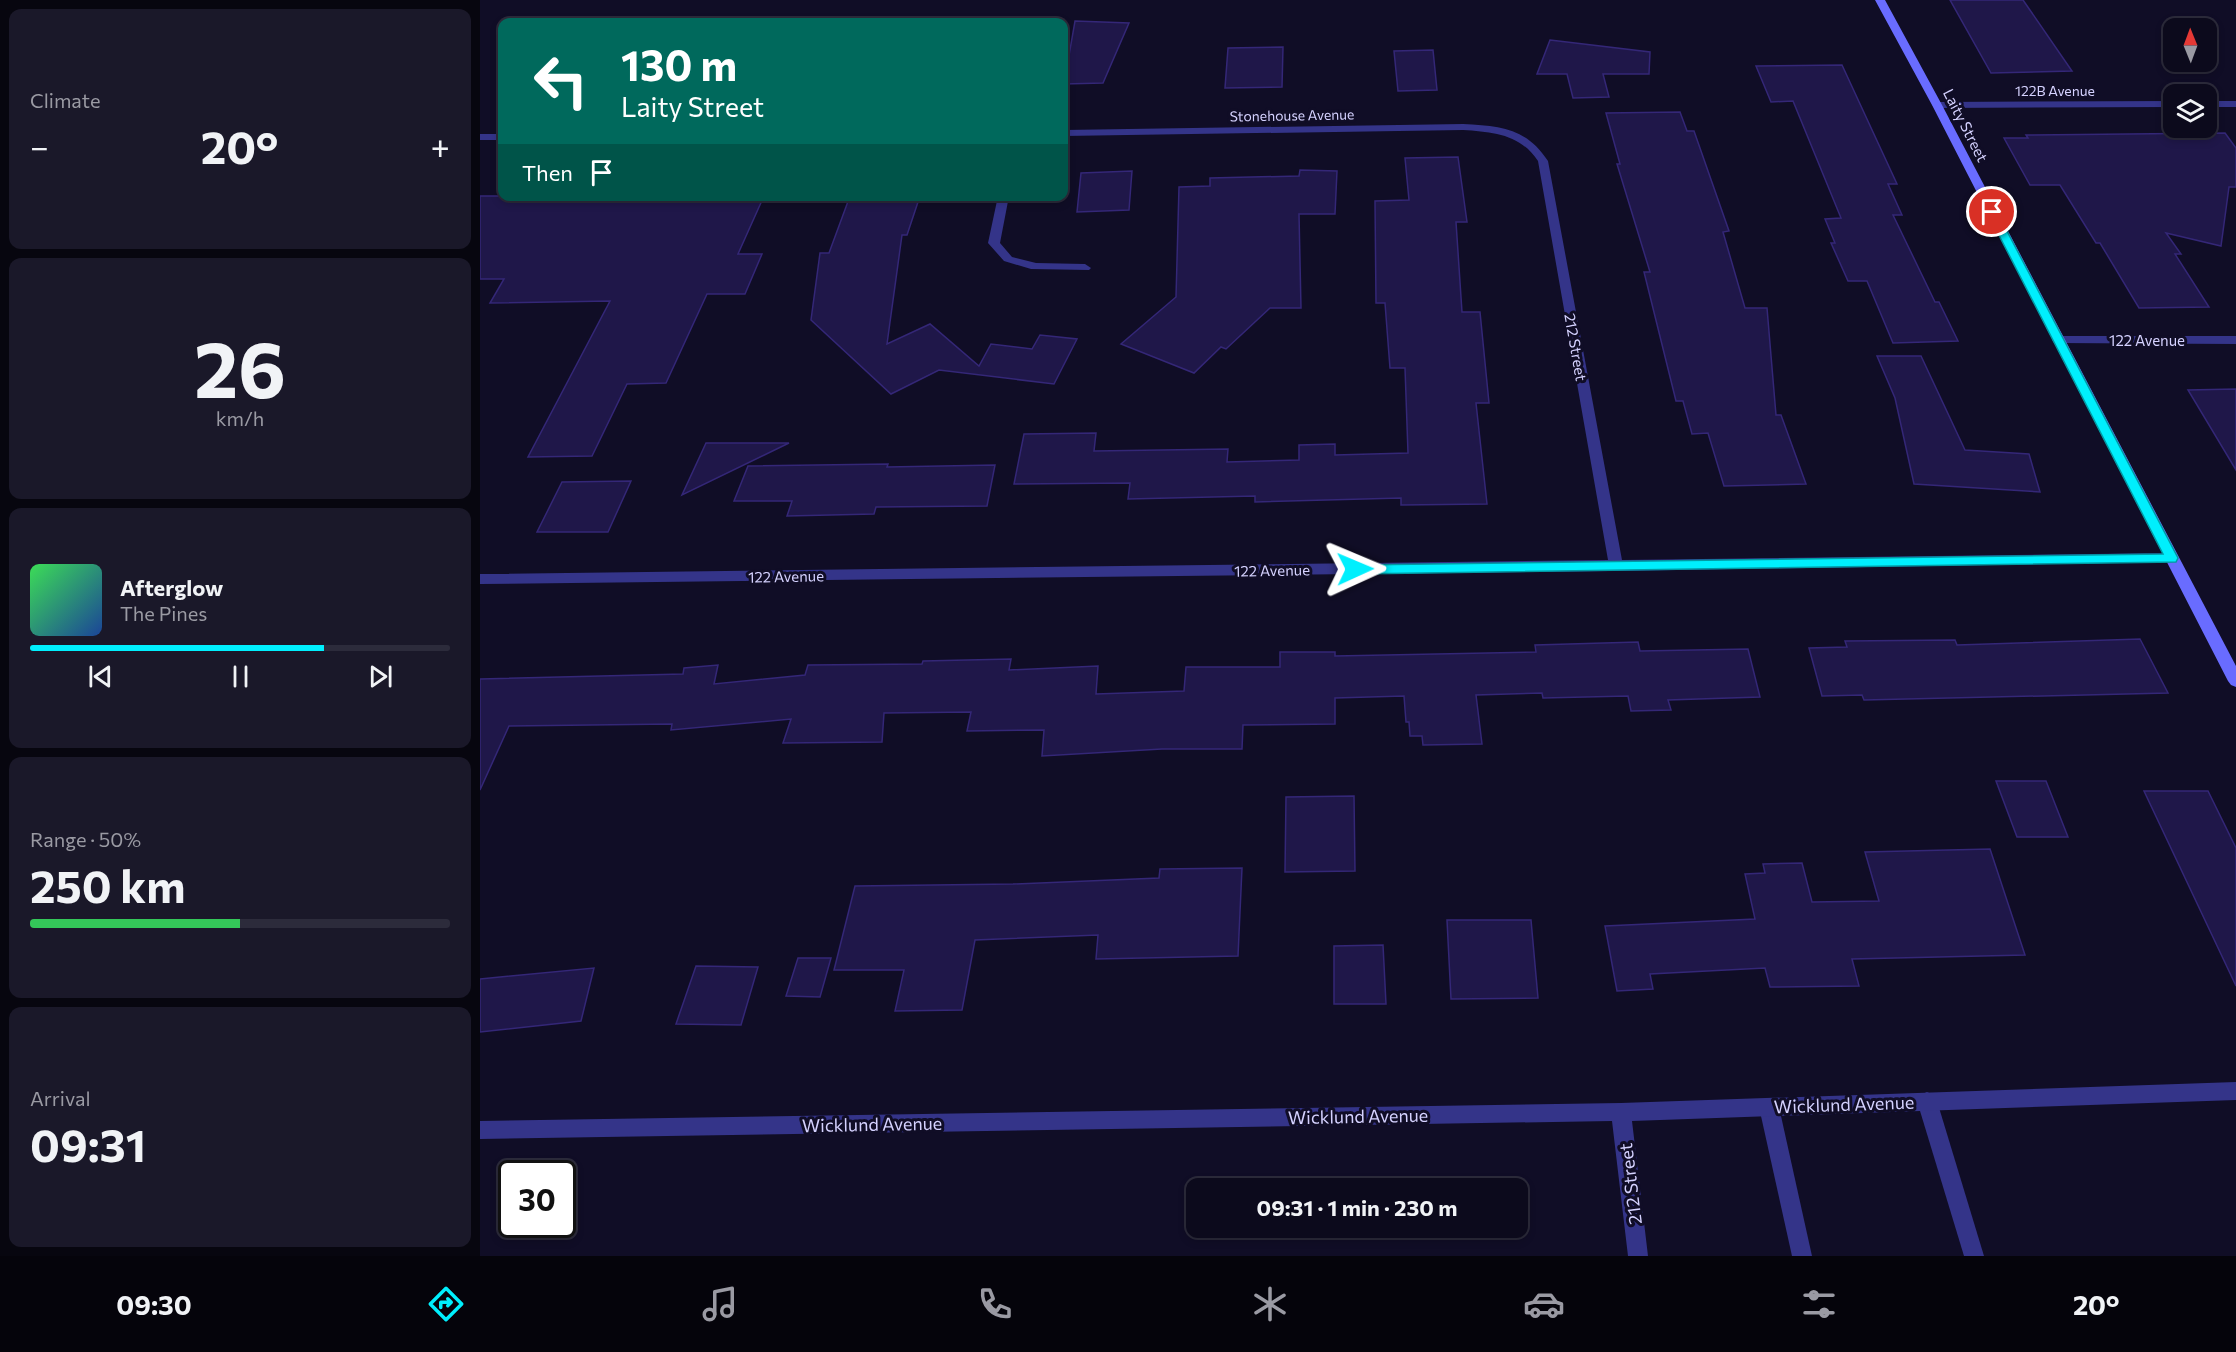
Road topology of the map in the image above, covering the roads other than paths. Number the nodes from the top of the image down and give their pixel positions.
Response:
1 (1880, 0) edge
2 (2163, 104) edge
3 (2217, 104) edge
4 (2236, 104) edge
5 (1937, 105) junction
6 (1068, 133) edge
7 (1520, 136) joint
8 (480, 137) edge
9 (498, 137) edge
10 (1003, 201) edge
11 (1085, 268) dead end
12 (2058, 340) junction
13 (2236, 340) edge
14 (2171, 558) junction
15 (1616, 566) junction
16 (480, 579) edge
17 (2236, 681) edge
18 (2236, 1092) edge
19 (1927, 1101) junction
20 (1769, 1107) junction
21 (1621, 1112) junction
22 (480, 1130) edge
23 (1638, 1256) edge
24 (1802, 1256) edge
25 (1974, 1256) edge

1 - 5 street, Laity Street
2 - 5 street, 122B Avenue
3 - 4 street
5 - 12 street, Laity Street
6 - 7 street, Stonehouse Avenue
7 - 15 street, 212 Street
8 - 9 street
10 - 11 street
12 - 13 street, 122 Avenue
12 - 14 street, Laity Street
14 - 15 street, 122 Avenue
14 - 17 street, Laity Street
15 - 16 street, 122 Avenue
18 - 19 street, Wicklund Avenue
19 - 20 street, Wicklund Avenue
19 - 25 street
20 - 21 street, Wicklund Avenue
20 - 24 street
21 - 22 street, Wicklund Avenue
21 - 23 street, 212 Street

